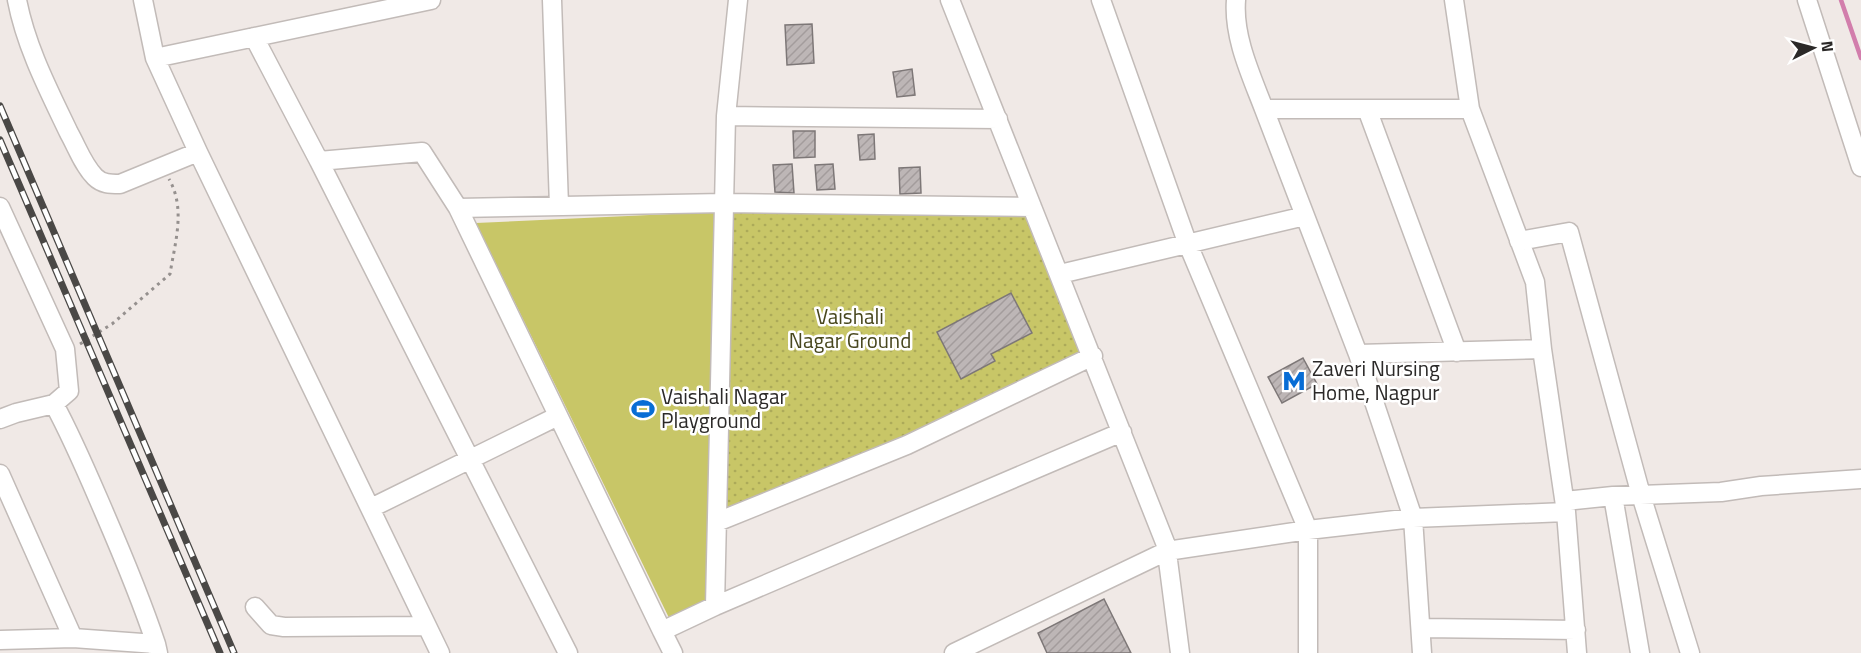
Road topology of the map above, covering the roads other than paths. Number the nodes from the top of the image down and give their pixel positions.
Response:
1 (17, 0) edge
2 (143, 0) edge
3 (431, 0) edge
4 (552, 0) edge
5 (738, 0) edge
6 (950, 0) edge
7 (1101, 0) edge
8 (1236, 0) edge
9 (1454, 0) edge
10 (1808, 0) edge
11 (351, 8) edge
12 (254, 37) junction
13 (155, 58) junction
14 (1264, 109) junction
15 (1367, 109) junction
16 (1470, 109) junction
17 (726, 116) junction
18 (998, 119) junction
19 (198, 152) junction
20 (319, 161) junction
21 (1861, 167) edge
22 (724, 203) junction
23 (559, 206) junction
24 (0, 207) edge
25 (1032, 207) junction
26 (458, 208) junction
27 (1305, 216) junction
28 (1519, 241) junction
29 (1187, 242) junction
30 (1060, 274) junction
31 (1542, 349) junction
32 (1456, 352) junction
33 (1358, 354) junction
34 (1093, 356) junction
35 (54, 404) junction
36 (558, 416) junction
37 (0, 419) edge
38 (1122, 432) junction
39 (471, 460) junction
40 (0, 474) edge
41 (1861, 479) edge
42 (1641, 495) junction
43 (1613, 496) junction
44 (1565, 506) junction
45 (371, 508) junction
46 (1413, 519) junction
47 (717, 522) junction
48 (1308, 530) junction
49 (1167, 551) junction
50 (715, 606) junction
51 (255, 607) dead end
52 (428, 626) junction
53 (1422, 628) junction
54 (1576, 630) junction
55 (662, 632) junction
56 (73, 638) junction
57 (0, 640) edge
58 (157, 649) edge
59 (440, 653) edge
60 (568, 653) edge
61 (673, 653) edge
62 (954, 653) edge
63 (1180, 653) edge
64 (1308, 653) edge
65 (1422, 653) edge
66 (1577, 653) edge
67 (1640, 653) edge
68 (1690, 653) edge

1 - 19 street
2 - 13 street
3 - 11 street
4 - 23 street
5 - 17 street
6 - 18 street
7 - 29 street
8 - 14 street
9 - 16 street
10 - 21 street
11 - 12 street
12 - 13 street
12 - 20 street
13 - 19 street
14 - 15 street
14 - 27 street
15 - 16 street
15 - 32 street
16 - 28 street
17 - 18 street
17 - 22 street
18 - 25 street
19 - 45 street
20 - 26 street
20 - 39 street
22 - 23 street
22 - 25 street
22 - 47 street
23 - 26 street
24 - 35 street
25 - 30 street
26 - 36 street
27 - 29 street
27 - 33 street
28 - 31 street
28 - 42 street
29 - 30 street
29 - 48 street
30 - 34 street
31 - 32 street
31 - 44 street
32 - 33 street
33 - 46 street
34 - 38 street
34 - 47 street
35 - 37 street
35 - 58 street
36 - 39 street
36 - 55 street
38 - 49 street
38 - 50 street
39 - 45 street
39 - 60 street
40 - 56 street
41 - 42 street
42 - 43 street
42 - 68 street
43 - 44 street
43 - 67 street
44 - 46 street
44 - 54 street
45 - 52 street
46 - 48 street
46 - 53 street
47 - 50 street
48 - 49 street
48 - 64 street
49 - 62 street
49 - 63 street
50 - 55 street
51 - 52 street
52 - 59 street
53 - 54 street
53 - 65 street
54 - 66 street
55 - 61 street
56 - 57 street
56 - 58 street

